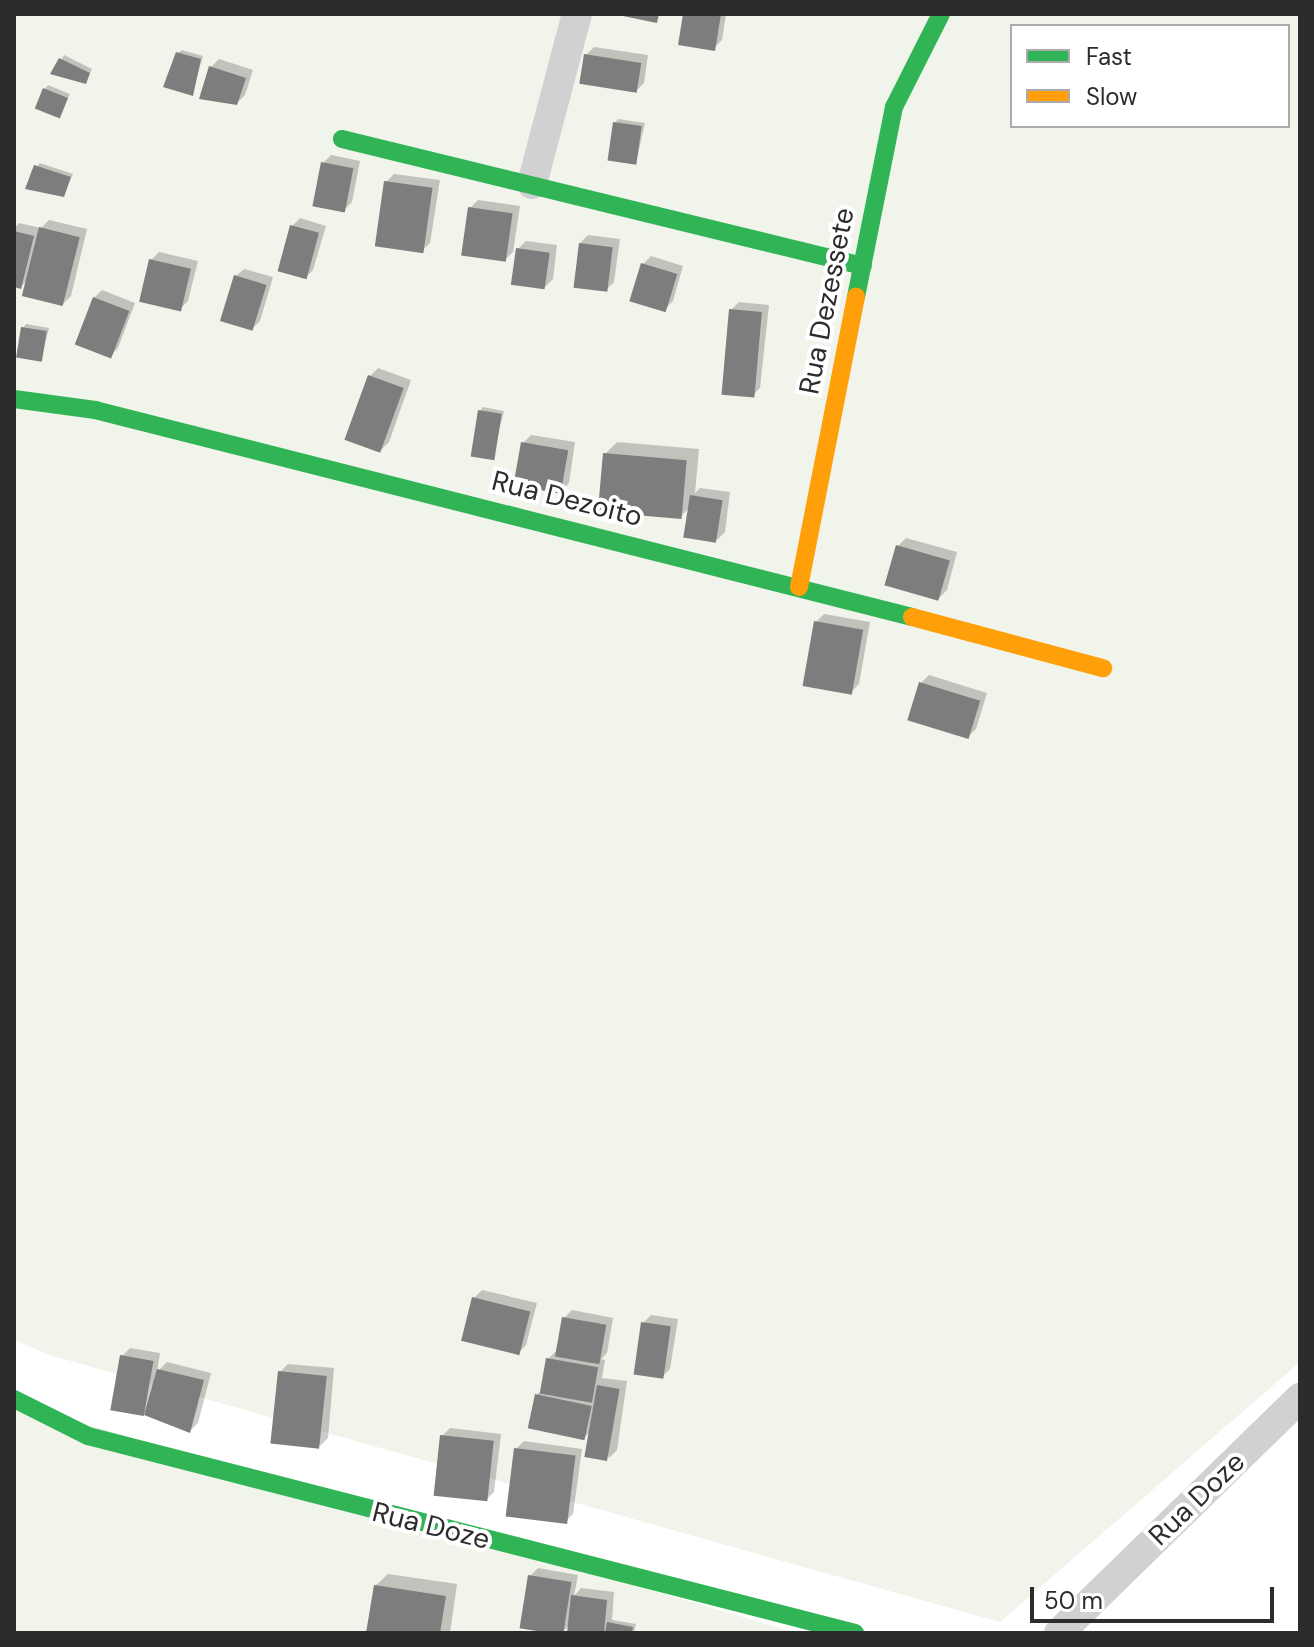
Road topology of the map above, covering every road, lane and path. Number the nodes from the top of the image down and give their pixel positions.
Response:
1 (577, 14) edge
2 (941, 14) edge
3 (342, 139) dead end
4 (532, 184) junction
5 (863, 266) junction
6 (14, 399) edge
7 (799, 587) junction
8 (1103, 668) dead end
9 (1300, 1398) edge
10 (14, 1399) edge
11 (855, 1633) edge
12 (1059, 1633) edge

1 - 4 street
2 - 5 street, Rua Dezessete
3 - 4 street
4 - 5 street
5 - 7 street, Rua Dezessete
6 - 7 street, Rua Dezoito
7 - 8 street, Rua Dezoito
9 - 12 street, Rua Doze
10 - 11 street, Rua Doze

